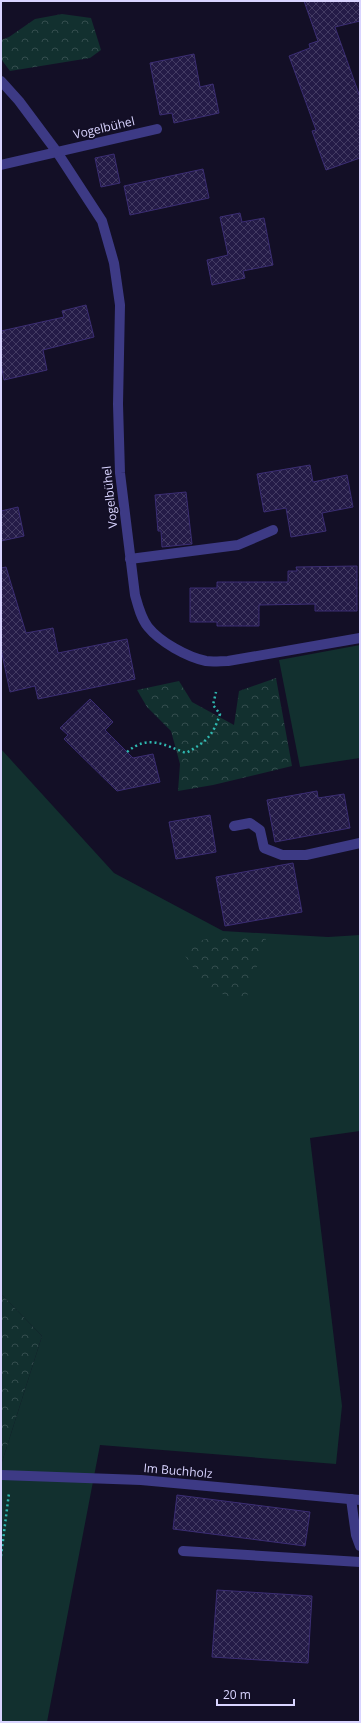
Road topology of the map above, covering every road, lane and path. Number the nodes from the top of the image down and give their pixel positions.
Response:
1 (1, 81) edge
2 (157, 129) dead end
3 (57, 152) junction
4 (1, 165) edge
5 (273, 530) dead end
6 (130, 559) junction
7 (360, 638) edge
8 (216, 692) dead end
9 (127, 752) dead end
10 (234, 826) dead end
11 (360, 843) edge
12 (4, 1476) edge
13 (356, 1499) edge
14 (360, 1546) edge
15 (183, 1551) dead end
16 (1, 1556) edge
17 (360, 1562) edge

1 - 3 street, Vogelbühel
2 - 3 street, Vogelbühel
3 - 4 street, Vogelbühel
3 - 6 street, Vogelbühel
5 - 6 street
6 - 7 street, Vogelbühel
8 - 9 path
10 - 11 street
12 - 13 street, Im Buchholz
12 - 16 path
13 - 14 street, Im Buchholz
15 - 17 street

